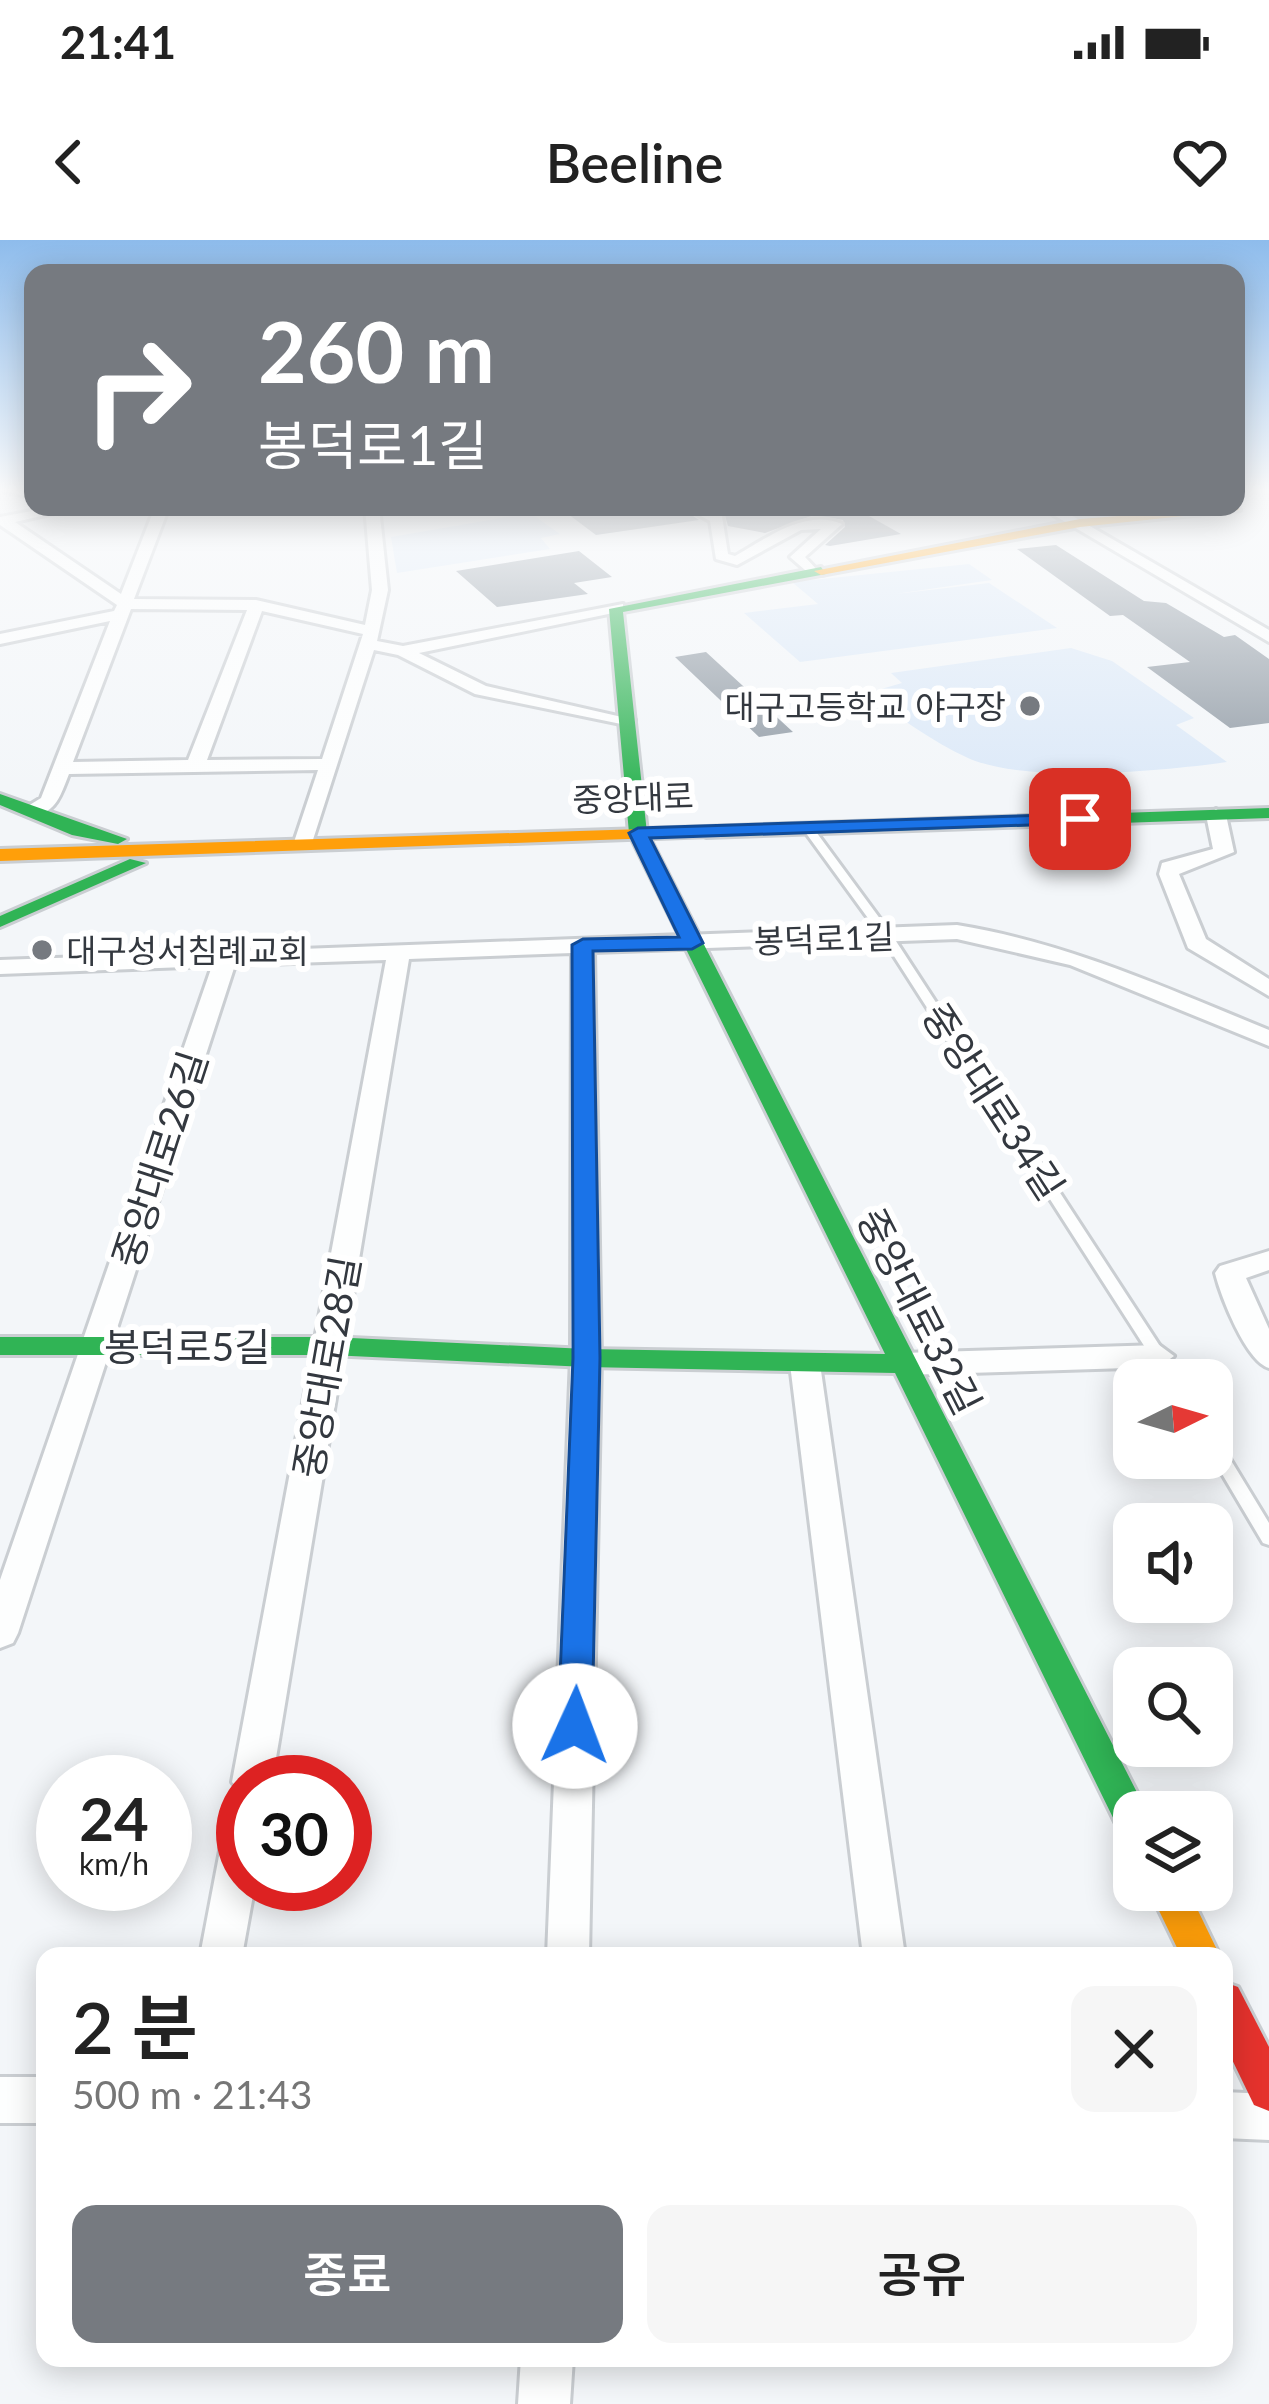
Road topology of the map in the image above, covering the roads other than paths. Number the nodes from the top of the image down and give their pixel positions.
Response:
1 (100, 592) edge
2 (130, 592) edge
3 (380, 592) edge
4 (704, 592) edge
5 (1194, 592) edge
6 (256, 605) junction
7 (618, 608) junction
8 (123, 609) junction
9 (0, 621) edge
10 (9, 637) edge
11 (1269, 637) edge
12 (370, 638) junction
13 (403, 651) junction
14 (626, 720) junction
15 (329, 764) junction
16 (196, 765) junction
17 (62, 768) junction
18 (0, 799) edge
19 (35, 810) junction
20 (0, 813) edge
21 (1269, 813) edge
22 (1216, 815) junction
23 (807, 827) junction
24 (638, 833) junction
25 (303, 845) junction
26 (172, 850) junction
27 (40, 854) junction
28 (0, 855) edge
29 (1, 922) edge
30 (886, 935) junction
31 (692, 943) junction
32 (583, 945) junction
33 (399, 952) junction
34 (226, 957) junction
35 (0, 967) edge
36 (1269, 989) edge
37 (1269, 1039) edge
38 (1269, 1260) edge
39 (0, 1346) edge
40 (97, 1346) junction
41 (330, 1346) junction
42 (1269, 1357) edge
43 (586, 1358) junction
44 (1160, 1359) edge
45 (805, 1364) junction
46 (902, 1364) junction
47 (1113, 1367) edge
48 (1233, 1478) edge
49 (1269, 1538) edge
50 (0, 1633) edge
51 (257, 1755) edge
52 (1118, 1791) edge
53 (229, 1911) edge
54 (1178, 1911) edge
55 (223, 1947) edge
56 (568, 1947) edge
57 (883, 1947) edge
58 (1196, 1947) edge
59 (1233, 2019) edge
60 (1269, 2090) edge
61 (0, 2100) edge
62 (36, 2100) edge
63 (1233, 2114) edge
64 (1269, 2116) edge
65 (546, 2367) edge
66 (544, 2404) edge

1 - 8 street
2 - 8 street
3 - 12 street
4 - 7 street
5 - 11 street
6 - 8 street
6 - 12 street
6 - 16 street
7 - 13 street
7 - 14 street
8 - 10 street
8 - 17 street
9 - 10 street
12 - 13 street
12 - 15 street
13 - 14 street
14 - 24 street
15 - 16 street
15 - 25 street
16 - 17 street
17 - 19 street
18 - 19 street
19 - 26 street
20 - 27 street
21 - 22 street, 중앙대로
22 - 23 street, 중앙대로
22 - 36 street
23 - 24 street, 중앙대로
23 - 30 lane, 중앙대로34길
24 - 25 street, 중앙대로
24 - 31 street, 중앙대로32길
25 - 26 street, 중앙대로
26 - 27 street, 중앙대로
26 - 29 street
27 - 28 street, 중앙대로
27 - 29 street
30 - 31 street, 봉덕로1길
30 - 37 street, 봉덕로1길
30 - 44 lane, 중앙대로34길
31 - 32 street, 봉덕로1길
31 - 46 street, 중앙대로32길
32 - 33 street, 봉덕로1길
32 - 43 street
33 - 34 street, 봉덕로1길
33 - 41 street, 중앙대로28길
34 - 35 street, 봉덕로1길
34 - 40 street, 중앙대로26길
38 - 42 street
39 - 40 street, 봉덕로5길
40 - 41 street, 봉덕로5길
40 - 50 street, 중앙대로26길
41 - 43 street, 봉덕로5길
41 - 51 street, 중앙대로28길
43 - 45 street, 봉덕로5길
43 - 56 street
45 - 46 street, 봉덕로5길
45 - 57 street
46 - 47 street, 봉덕로5길
46 - 52 street, 중앙대로32길
48 - 49 lane
53 - 55 street
54 - 58 street
59 - 60 street
61 - 62 street
63 - 64 street
65 - 66 street

